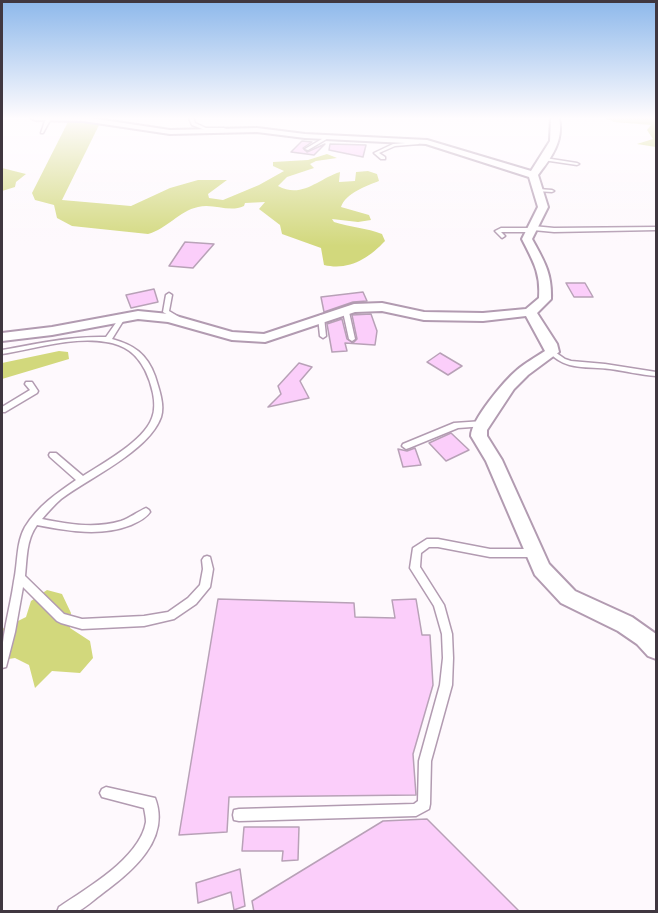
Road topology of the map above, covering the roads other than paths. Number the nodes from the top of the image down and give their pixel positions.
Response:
1 (488, 161) edge
2 (544, 161) edge
3 (555, 161) edge
4 (576, 164) dead end
5 (533, 175) junction
6 (538, 190) junction
7 (552, 191) dead end
8 (532, 229) junction
9 (657, 229) edge
10 (502, 237) dead end
11 (169, 295) dead end
12 (348, 309) junction
13 (530, 312) junction
14 (321, 317) junction
15 (122, 318) junction
16 (211, 331) junction
17 (324, 336) dead end
18 (2, 337) edge
19 (109, 338) junction
20 (352, 339) dead end
21 (2, 352) edge
22 (552, 352) junction
23 (657, 374) edge
24 (29, 384) dead end
25 (2, 410) edge
26 (483, 424) junction
27 (406, 446) dead end
28 (53, 455) dead end
29 (82, 480) junction
30 (146, 512) dead end
31 (35, 521) junction
32 (535, 553) junction
33 (207, 560) dead end
34 (20, 577) junction
35 (13, 612) junction
36 (2, 621) edge
37 (657, 649) edge
38 (2, 663) edge
39 (106, 793) dead end
40 (239, 814) dead end
41 (64, 912) edge

1 - 5 street
2 - 5 street
3 - 4 lane
5 - 6 street
6 - 7 lane
6 - 8 street
8 - 9 lane
8 - 10 lane
8 - 13 street
11 - 16 lane
12 - 13 street
12 - 14 street
12 - 20 lane
13 - 22 street
14 - 16 street
14 - 17 lane
15 - 16 street
15 - 18 street
15 - 19 lane
19 - 21 lane
19 - 29 lane
22 - 23 lane
22 - 26 street
24 - 25 lane
26 - 27 lane
26 - 32 street
28 - 29 lane
29 - 31 lane
30 - 31 lane
31 - 34 lane
32 - 37 street
32 - 40 lane
33 - 34 lane
34 - 35 lane
35 - 36 lane
35 - 38 lane
39 - 41 lane

